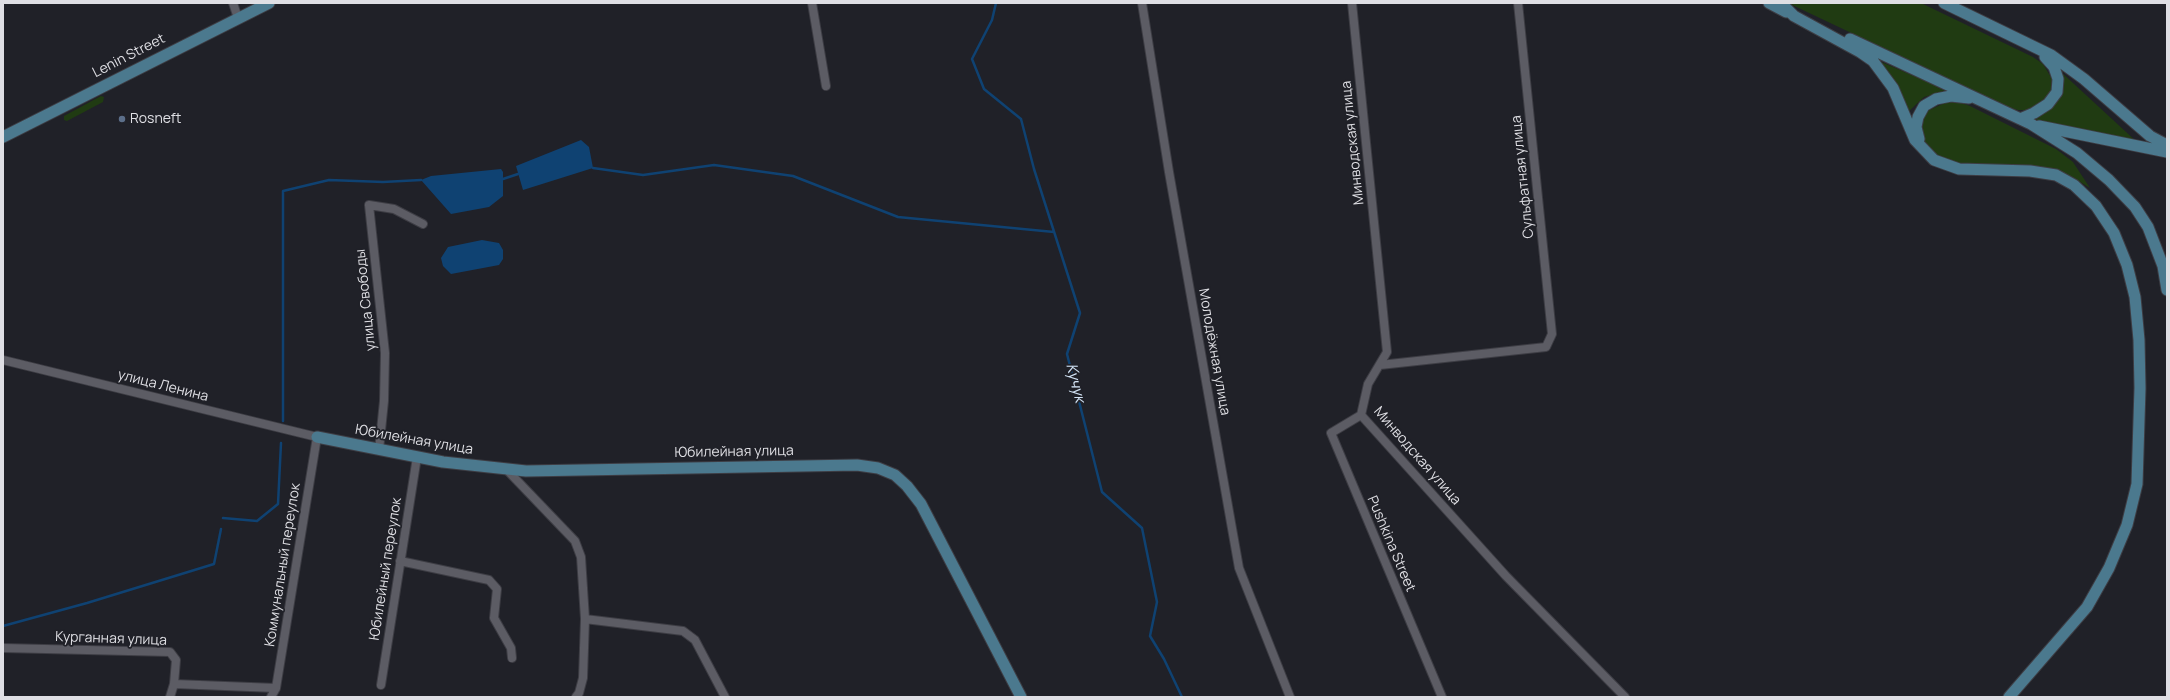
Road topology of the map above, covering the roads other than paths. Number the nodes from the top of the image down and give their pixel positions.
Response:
1 (232, 3) edge
2 (269, 3) edge
3 (812, 3) edge
4 (1142, 3) edge
5 (1352, 3) edge
6 (1518, 3) edge
7 (1769, 3) edge
8 (1781, 3) edge
9 (1944, 3) edge
10 (1794, 16) junction
11 (238, 18) junction
12 (2034, 47) junction
13 (826, 86) dead end
14 (1981, 100) junction
15 (2020, 119) junction
16 (2031, 124) junction
17 (3, 137) edge
18 (2167, 145) edge
19 (1924, 150) junction
20 (2167, 152) edge
21 (423, 224) dead end
22 (2167, 290) edge
23 (3, 360) edge
24 (1380, 365) junction
25 (1361, 414) junction
26 (318, 437) junction
27 (379, 450) junction
28 (417, 457) junction
29 (506, 469) junction
30 (400, 562) junction
31 (585, 619) junction
32 (3, 648) edge
33 (512, 658) dead end
34 (174, 684) junction
35 (381, 685) dead end
36 (276, 688) junction
37 (170, 697) edge
38 (272, 697) edge
39 (576, 697) edge
40 (725, 697) edge
41 (1022, 697) edge
42 (1290, 697) edge
43 (1442, 697) edge
44 (1625, 697) edge
45 (2009, 697) edge

1 - 11 street
2 - 11 street, Lenin Street
3 - 13 street
4 - 42 street, Молодёжная улица
5 - 24 street, Минводская улица
6 - 24 street, Сульфатная улица
7 - 10 street
8 - 10 street
9 - 12 street
10 - 14 street
10 - 19 street
11 - 17 street, Lenin Street
12 - 15 street
12 - 18 street
14 - 15 street
14 - 19 street
15 - 16 street
16 - 20 street
16 - 22 street
19 - 45 street
21 - 27 street, улица Свободы
23 - 26 street, улица Ленина
24 - 25 street, Минводская улица
25 - 43 street, Pushkina Street
25 - 44 street, Минводская улица
26 - 27 street, Юбилейная улица
26 - 36 street, Коммунальный переулок
27 - 28 street, Юбилейная улица
28 - 29 street, Юбилейная улица
28 - 30 street, Юбилейный переулок
29 - 31 street
29 - 41 street, Юбилейная улица
30 - 33 street
30 - 35 street, Юбилейный переулок
31 - 39 street
31 - 40 street
32 - 34 street, Курганная улица
34 - 36 street
34 - 37 street, Курганная улица
36 - 38 street, Коммунальный переулок

